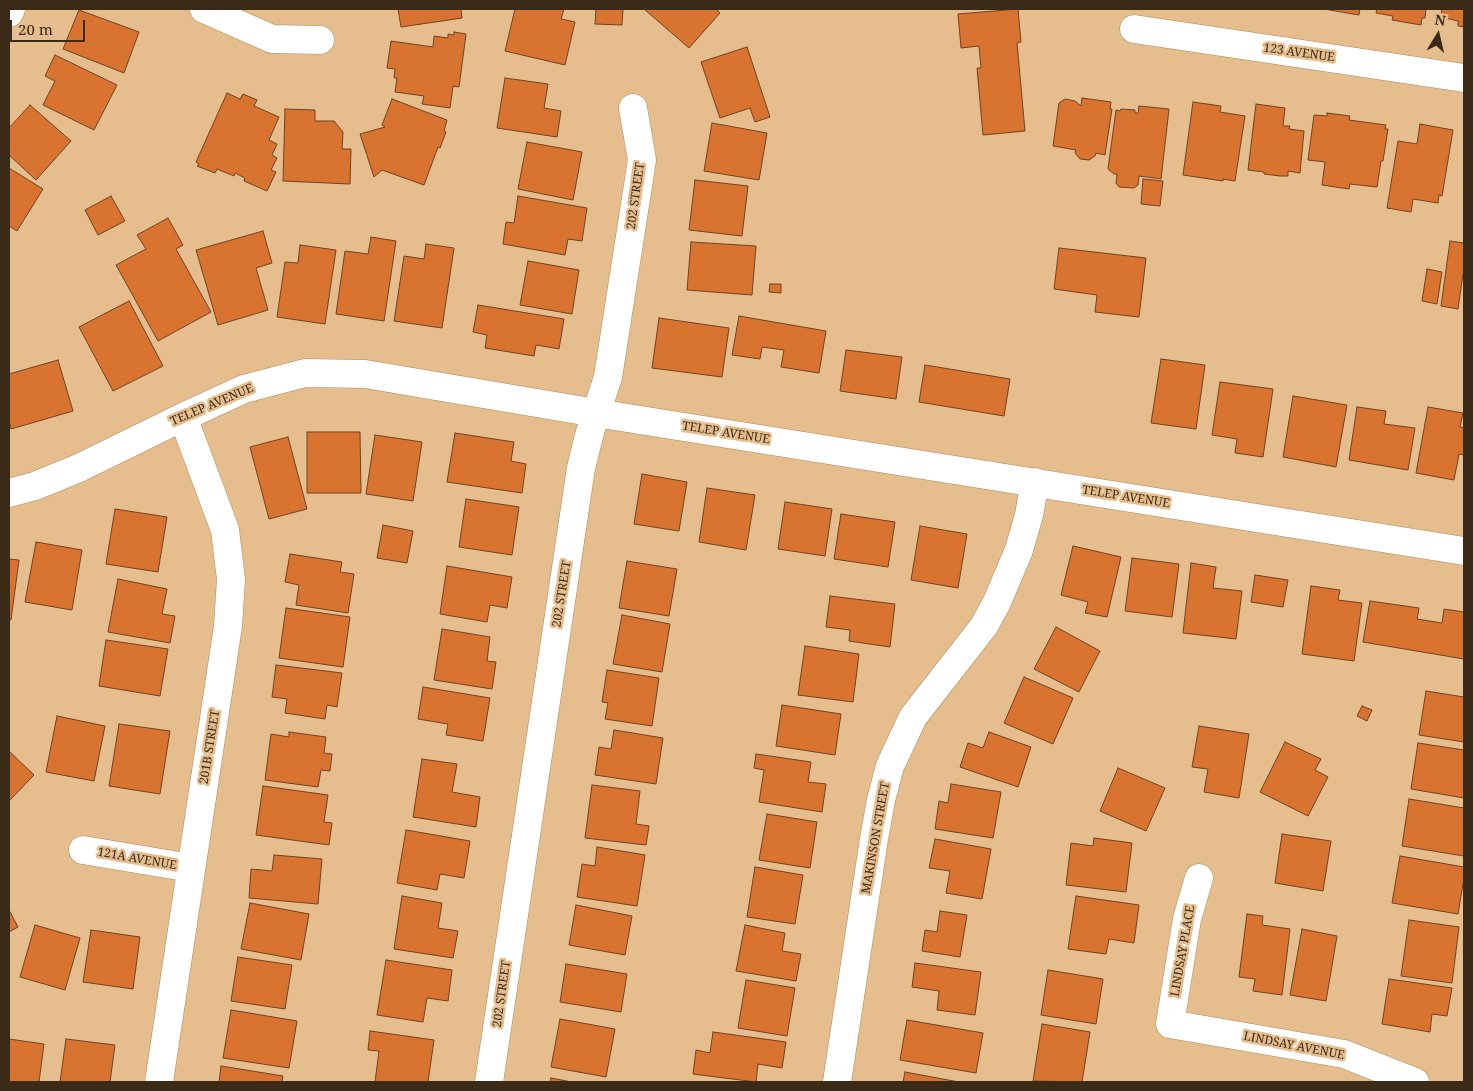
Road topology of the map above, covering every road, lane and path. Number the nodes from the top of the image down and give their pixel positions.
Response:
1 (12, 9) edge
2 (204, 9) edge
3 (9, 13) edge
4 (1134, 29) dead end
5 (320, 40) dead end
6 (1464, 78) edge
7 (633, 108) dead end
8 (596, 413) junction
9 (183, 417) junction
10 (1035, 482) junction
11 (9, 493) edge
12 (1464, 551) edge
13 (83, 850) dead end
14 (191, 868) junction
15 (1199, 878) dead end
16 (1170, 1024) joint
17 (159, 1082) edge
18 (489, 1082) edge
19 (837, 1082) edge
20 (1415, 1082) edge

1 - 3 street
2 - 5 street
4 - 6 street, 123 AVENUE
7 - 8 street, 202 STREET
8 - 9 street, TELEP AVENUE
8 - 10 street, TELEP AVENUE
8 - 18 street, 202 STREET
9 - 11 street, TELEP AVENUE
9 - 14 street, 201B STREET
10 - 12 street, TELEP AVENUE
10 - 19 street, MAKINSON STREET
13 - 14 street, 121A AVENUE
14 - 17 street, 201B STREET
15 - 16 street, LINDSAY PLACE
16 - 20 street, LINDSAY AVENUE

